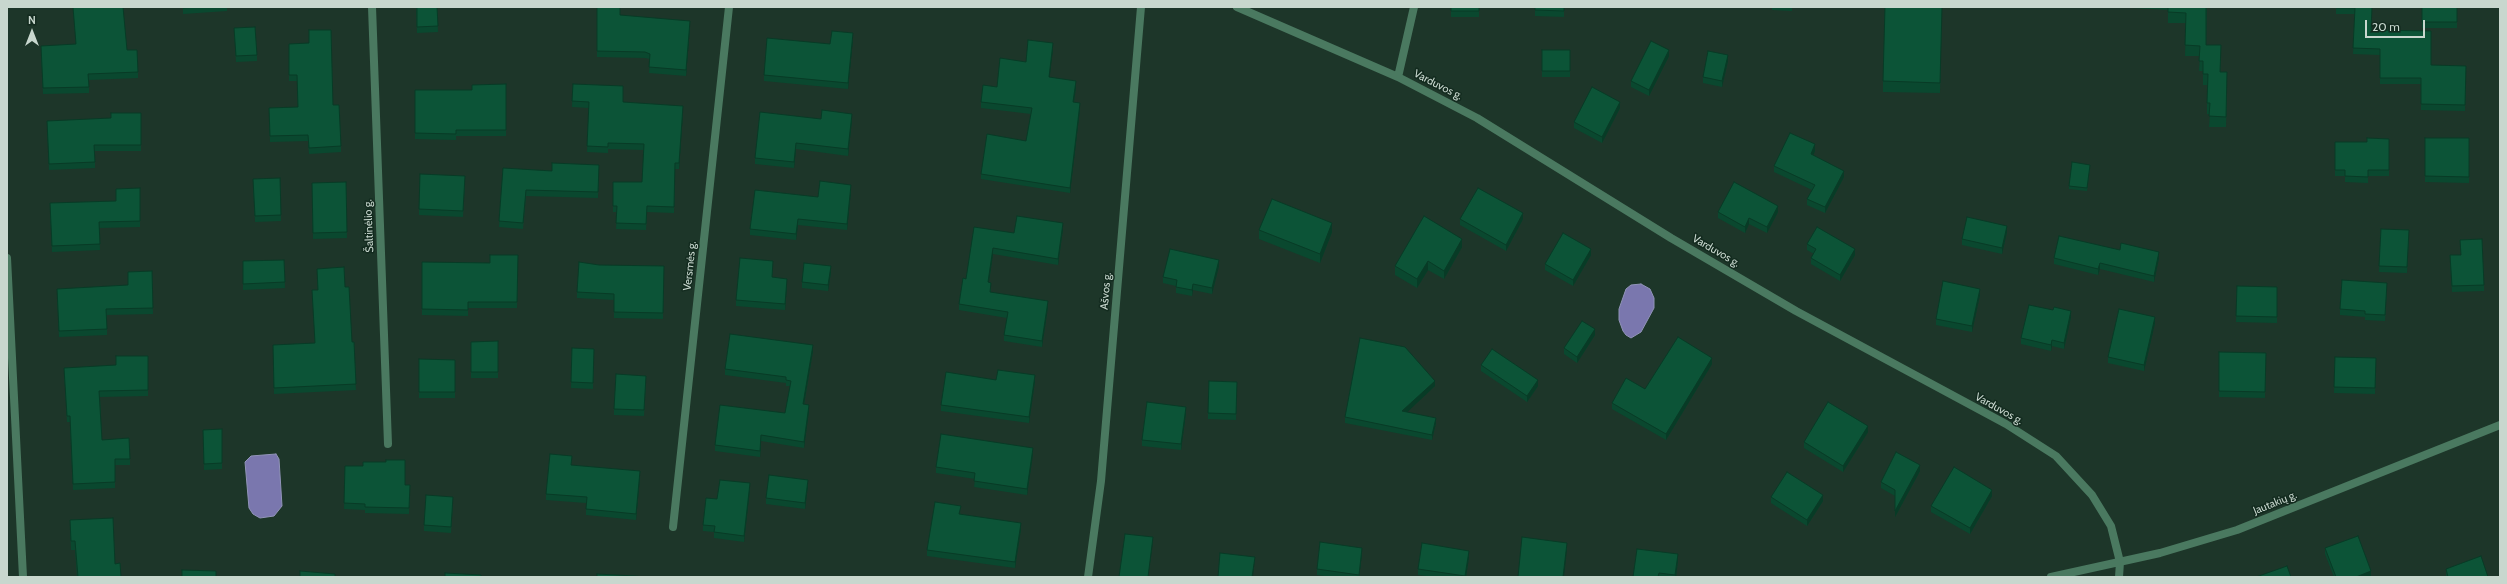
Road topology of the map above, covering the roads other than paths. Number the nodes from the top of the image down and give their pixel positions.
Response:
1 (372, 7) edge
2 (729, 7) edge
3 (1141, 7) edge
4 (1238, 7) edge
5 (1414, 7) edge
6 (1398, 77) junction
7 (7, 258) edge
8 (2500, 425) edge
9 (388, 444) dead end
10 (674, 527) dead end
11 (2120, 562) junction
12 (23, 577) edge
13 (1088, 577) edge
14 (2051, 577) edge
15 (2119, 577) edge

1 - 9 street, Šaltinėlio g.
2 - 10 street, Versmės g.
3 - 13 street, Ašvos g.
4 - 6 street, Varduvos g.
5 - 6 street
6 - 11 street, Varduvos g.
7 - 12 street
8 - 11 street, Jautakių g.
11 - 14 street, Jautakių g.
11 - 15 street, Varduvos g.

